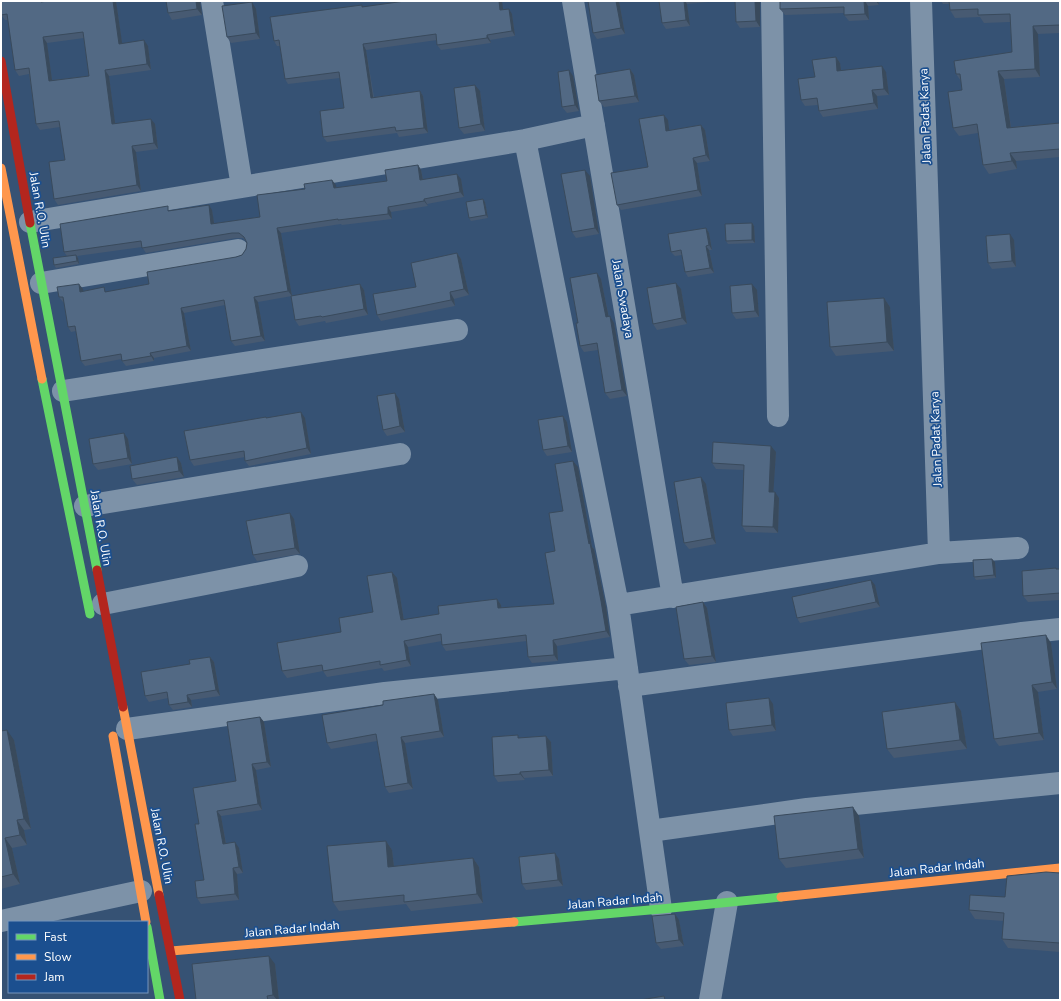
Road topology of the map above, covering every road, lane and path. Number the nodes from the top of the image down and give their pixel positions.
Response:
1 (212, 1) edge
2 (573, 1) edge
3 (772, 1) edge
4 (921, 1) edge
5 (1, 61) edge
6 (594, 125) junction
7 (525, 140) junction
8 (1, 168) edge
9 (242, 187) junction
10 (30, 222) junction
11 (238, 250) dead end
12 (41, 283) junction
13 (457, 330) dead end
14 (63, 391) junction
15 (778, 416) dead end
16 (400, 454) dead end
17 (85, 506) junction
18 (1018, 548) dead end
19 (939, 553) junction
20 (297, 566) dead end
21 (673, 596) junction
22 (618, 605) junction
23 (97, 613) junction
24 (1060, 629) edge
25 (628, 677) junction
26 (119, 730) junction
27 (1060, 783) edge
28 (650, 831) junction
29 (1060, 868) edge
30 (141, 890) junction
31 (727, 902) junction
32 (661, 909) junction
33 (1, 921) edge
34 (146, 921) edge
35 (148, 933) edge
36 (171, 951) junction
37 (160, 1000) edge
38 (180, 1000) edge
39 (710, 1000) edge

1 - 9 street
2 - 6 street, Jalan Swadaya
3 - 15 street
4 - 19 street, Jalan Padat Karya
5 - 10 main road, Jalan R.O. Ulin
6 - 7 street
6 - 21 street, Jalan Swadaya
7 - 9 street
7 - 22 street
8 - 23 main road, Jalan R.O. Ulin
9 - 10 street
10 - 12 main road, Jalan R.O. Ulin
11 - 12 street
12 - 14 main road, Jalan R.O. Ulin
13 - 14 street
14 - 17 main road, Jalan R.O. Ulin
16 - 17 street
17 - 23 main road, Jalan R.O. Ulin
18 - 19 street
19 - 21 street
20 - 23 street
21 - 22 street
22 - 25 street
23 - 26 main road, Jalan R.O. Ulin
24 - 25 street
25 - 26 street
25 - 28 street
26 - 30 main road, Jalan R.O. Ulin
26 - 36 main road, Jalan R.O. Ulin
27 - 28 street
28 - 32 street
29 - 31 main road, Jalan Radar Indah
30 - 33 street
30 - 34 main road, Jalan R.O. Ulin
31 - 32 main road, Jalan Radar Indah
31 - 39 street
32 - 36 main road, Jalan Radar Indah
35 - 37 main road
36 - 38 main road, Jalan R.O. Ulin

